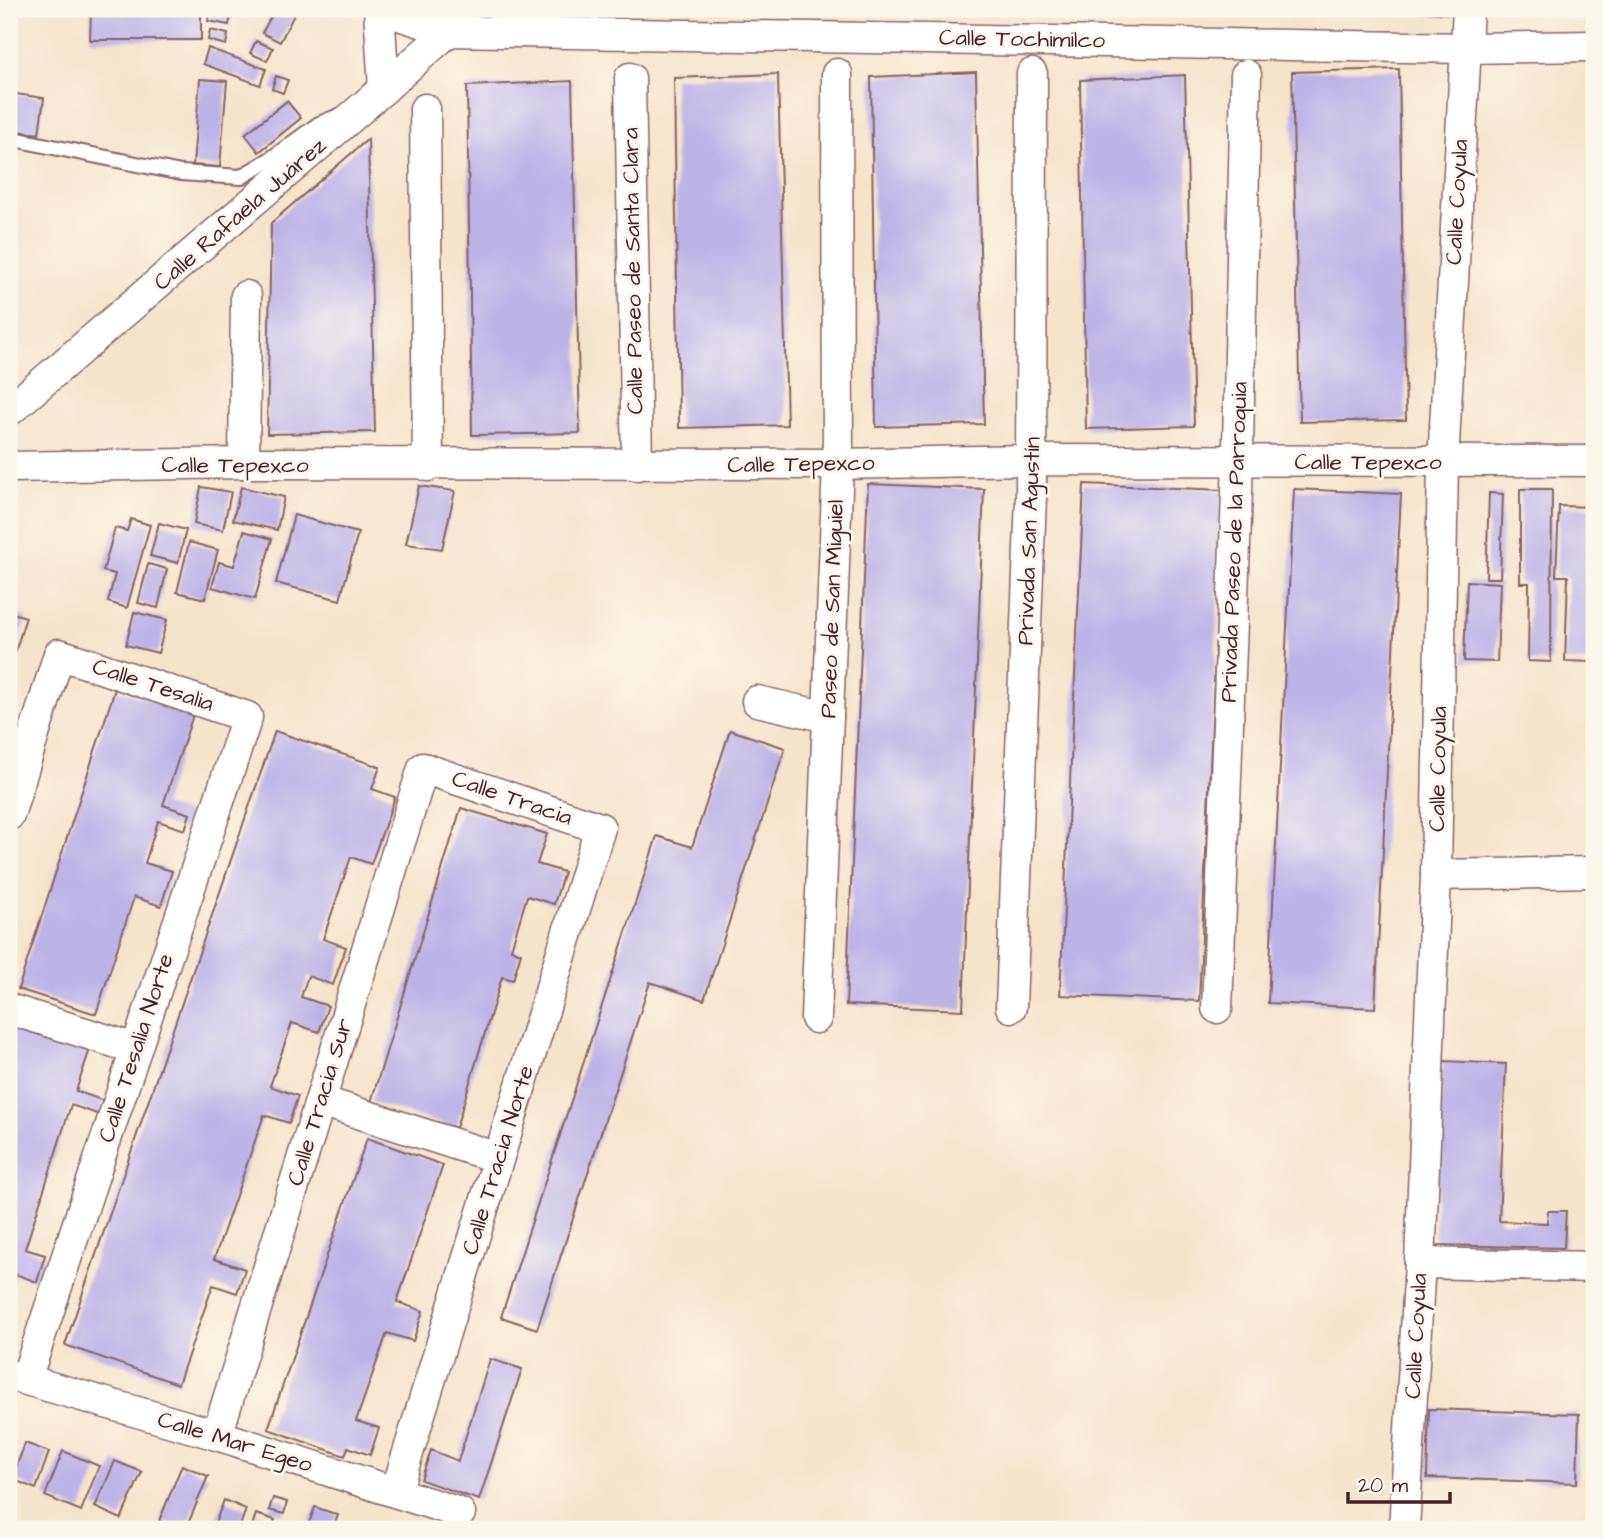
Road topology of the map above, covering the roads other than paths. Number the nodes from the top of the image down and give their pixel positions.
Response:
1 (380, 9) edge
2 (1468, 9) edge
3 (456, 20) edge
4 (1594, 46) edge
5 (1466, 47) junction
6 (837, 74) dead end
7 (1032, 74) dead end
8 (1246, 75) dead end
9 (630, 78) dead end
10 (374, 98) junction
11 (425, 109) dead end
12 (9, 138) edge
13 (246, 296) dead end
14 (9, 411) edge
15 (1031, 460) junction
16 (1237, 461) junction
17 (1594, 461) edge
18 (1443, 462) junction
19 (244, 463) junction
20 (838, 464) junction
21 (637, 465) junction
22 (428, 466) junction
23 (9, 467) edge
24 (757, 701) dead end
25 (247, 716) joint
26 (828, 717) junction
27 (424, 768) joint
28 (9, 815) edge
29 (600, 828) joint
30 (1594, 872) edge
31 (1436, 875) junction
32 (1011, 1007) dead end
33 (1217, 1008) dead end
34 (9, 1009) edge
35 (816, 1018) dead end
36 (136, 1049) junction
37 (321, 1101) junction
38 (498, 1158) junction
39 (1420, 1263) junction
40 (1594, 1267) edge
41 (17, 1377) edge
42 (217, 1435) junction
43 (396, 1492) junction
44 (460, 1513) dead end
45 (1404, 1529) edge

1 - 3 street, Calle Tochimilco
1 - 10 street
2 - 5 street, Calle Coyula
3 - 5 street, Calle Tochimilco
3 - 10 street, Calle Rafaela Juárez
4 - 5 street, Calle Tochimilco
5 - 18 street, Calle Coyula
6 - 20 street, Paseo de San Miguiel
7 - 15 street, Privada San Agustín
8 - 16 street, Privada Paseo de la Parroquia
9 - 21 street, Calle Paseo de Santa Clara
10 - 12 lane
10 - 14 street, Calle Rafaela Juárez
11 - 22 street
13 - 19 street
15 - 16 street, Calle Tepexco
15 - 20 street, Calle Tepexco
15 - 32 street, Privada San Agustín
16 - 18 street, Calle Tepexco
16 - 33 street, Privada Paseo de la Parroquia
17 - 18 street, Calle Tepexco
18 - 31 street, Calle Coyula
19 - 22 street, Calle Tepexco
19 - 23 street, Calle Tepexco
20 - 21 street, Calle Tepexco
20 - 26 street, Paseo de San Miguiel
21 - 22 street, Calle Tepexco
24 - 26 street
25 - 28 street, Calle Tesalia
25 - 36 street, Calle Tesalia Norte
26 - 35 street, Paseo de San Miguiel
27 - 29 street, Calle Tracia
27 - 37 street, Calle Tracia Sur
29 - 38 street, Calle Tracia Norte
30 - 31 street
31 - 39 street, Calle Coyula
34 - 36 street
36 - 41 street, Calle Tesalia Norte
37 - 38 street
37 - 42 street, Calle Tracia Sur
38 - 43 street, Calle Tracia Norte
39 - 40 street
39 - 45 street, Calle Coyula
41 - 42 street, Calle Mar Egeo
42 - 43 street, Calle Mar Egeo
43 - 44 street, Calle Mar Egeo

